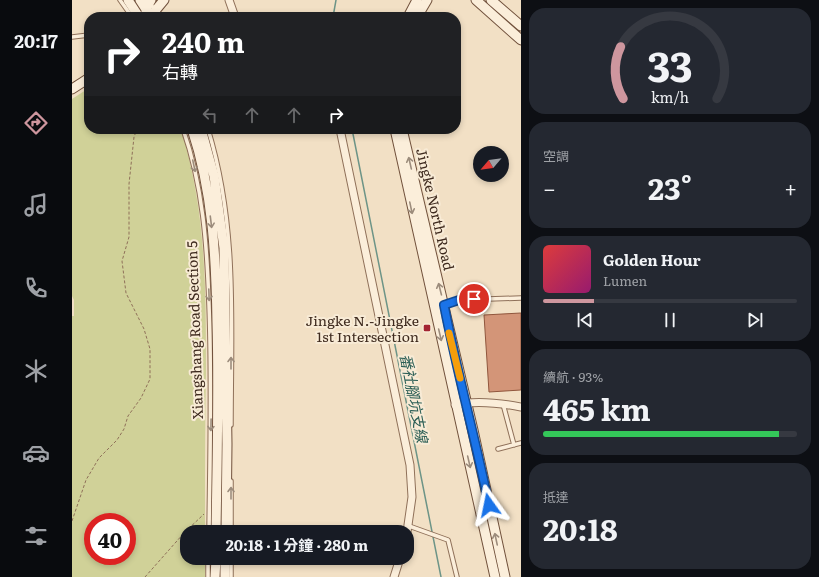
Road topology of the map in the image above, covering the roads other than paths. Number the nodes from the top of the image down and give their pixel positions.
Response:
1 (120, 0) edge
2 (128, 0) edge
3 (140, 0) edge
4 (164, 0) edge
5 (229, 0) edge
6 (417, 0) edge
7 (427, 0) edge
8 (476, 0) edge
9 (491, 0) edge
10 (148, 5) edge
11 (128, 12) edge
12 (136, 12) edge
13 (156, 12) edge
14 (233, 12) edge
15 (411, 12) edge
16 (420, 12) edge
17 (521, 26) edge
18 (84, 36) edge
19 (72, 37) edge
20 (521, 40) edge
21 (84, 81) edge
22 (72, 89) edge
23 (185, 134) edge
24 (193, 134) edge
25 (202, 134) edge
26 (210, 134) edge
27 (341, 134) edge
28 (396, 134) edge
29 (403, 134) edge
30 (521, 298) edge
31 (444, 305) junction
32 (466, 402) junction
33 (503, 403) junction
34 (455, 405) junction
35 (521, 407) edge
36 (521, 443) edge
37 (514, 445) junction
38 (498, 449) dead end
39 (209, 525) edge
40 (216, 525) edge
41 (226, 525) edge
42 (231, 525) edge
43 (408, 525) edge
44 (414, 531) edge
45 (208, 565) edge
46 (216, 565) edge
47 (225, 565) edge
48 (231, 565) edge
49 (398, 565) edge
50 (208, 577) edge
51 (215, 577) edge
52 (225, 577) edge
53 (231, 577) edge
54 (394, 577) edge
55 (457, 577) edge
56 (495, 577) edge
57 (505, 577) edge

1 - 11 lane
2 - 12 street
3 - 10 street
4 - 13 street
5 - 14 street
6 - 15 street
7 - 16 street
8 - 20 street
9 - 17 street
18 - 19 lane
21 - 22 street
23 -> 39 lane, Xiangshang Road Section 5
24 -> 40 street, Xiangshang Road Section 5
25 - 41 street, Xiangshang Road Section 5
42 -> 26 lane
27 - 43 street
28 -> 34 street, Jingke North Road
31 -> 29 street, Jingke North Road
30 - 31 lane
31 - 32 street, Jingke North Road
32 - 33 street
32 - 34 street
57 -> 32 street, Jingke North Road
33 - 35 street
33 - 37 lane
34 -> 56 street, Jingke North Road
36 - 37 lane
37 - 38 lane
44 - 55 lane
45 - 50 lane
46 - 51 street
47 - 52 street
48 - 53 lane
49 - 54 street

